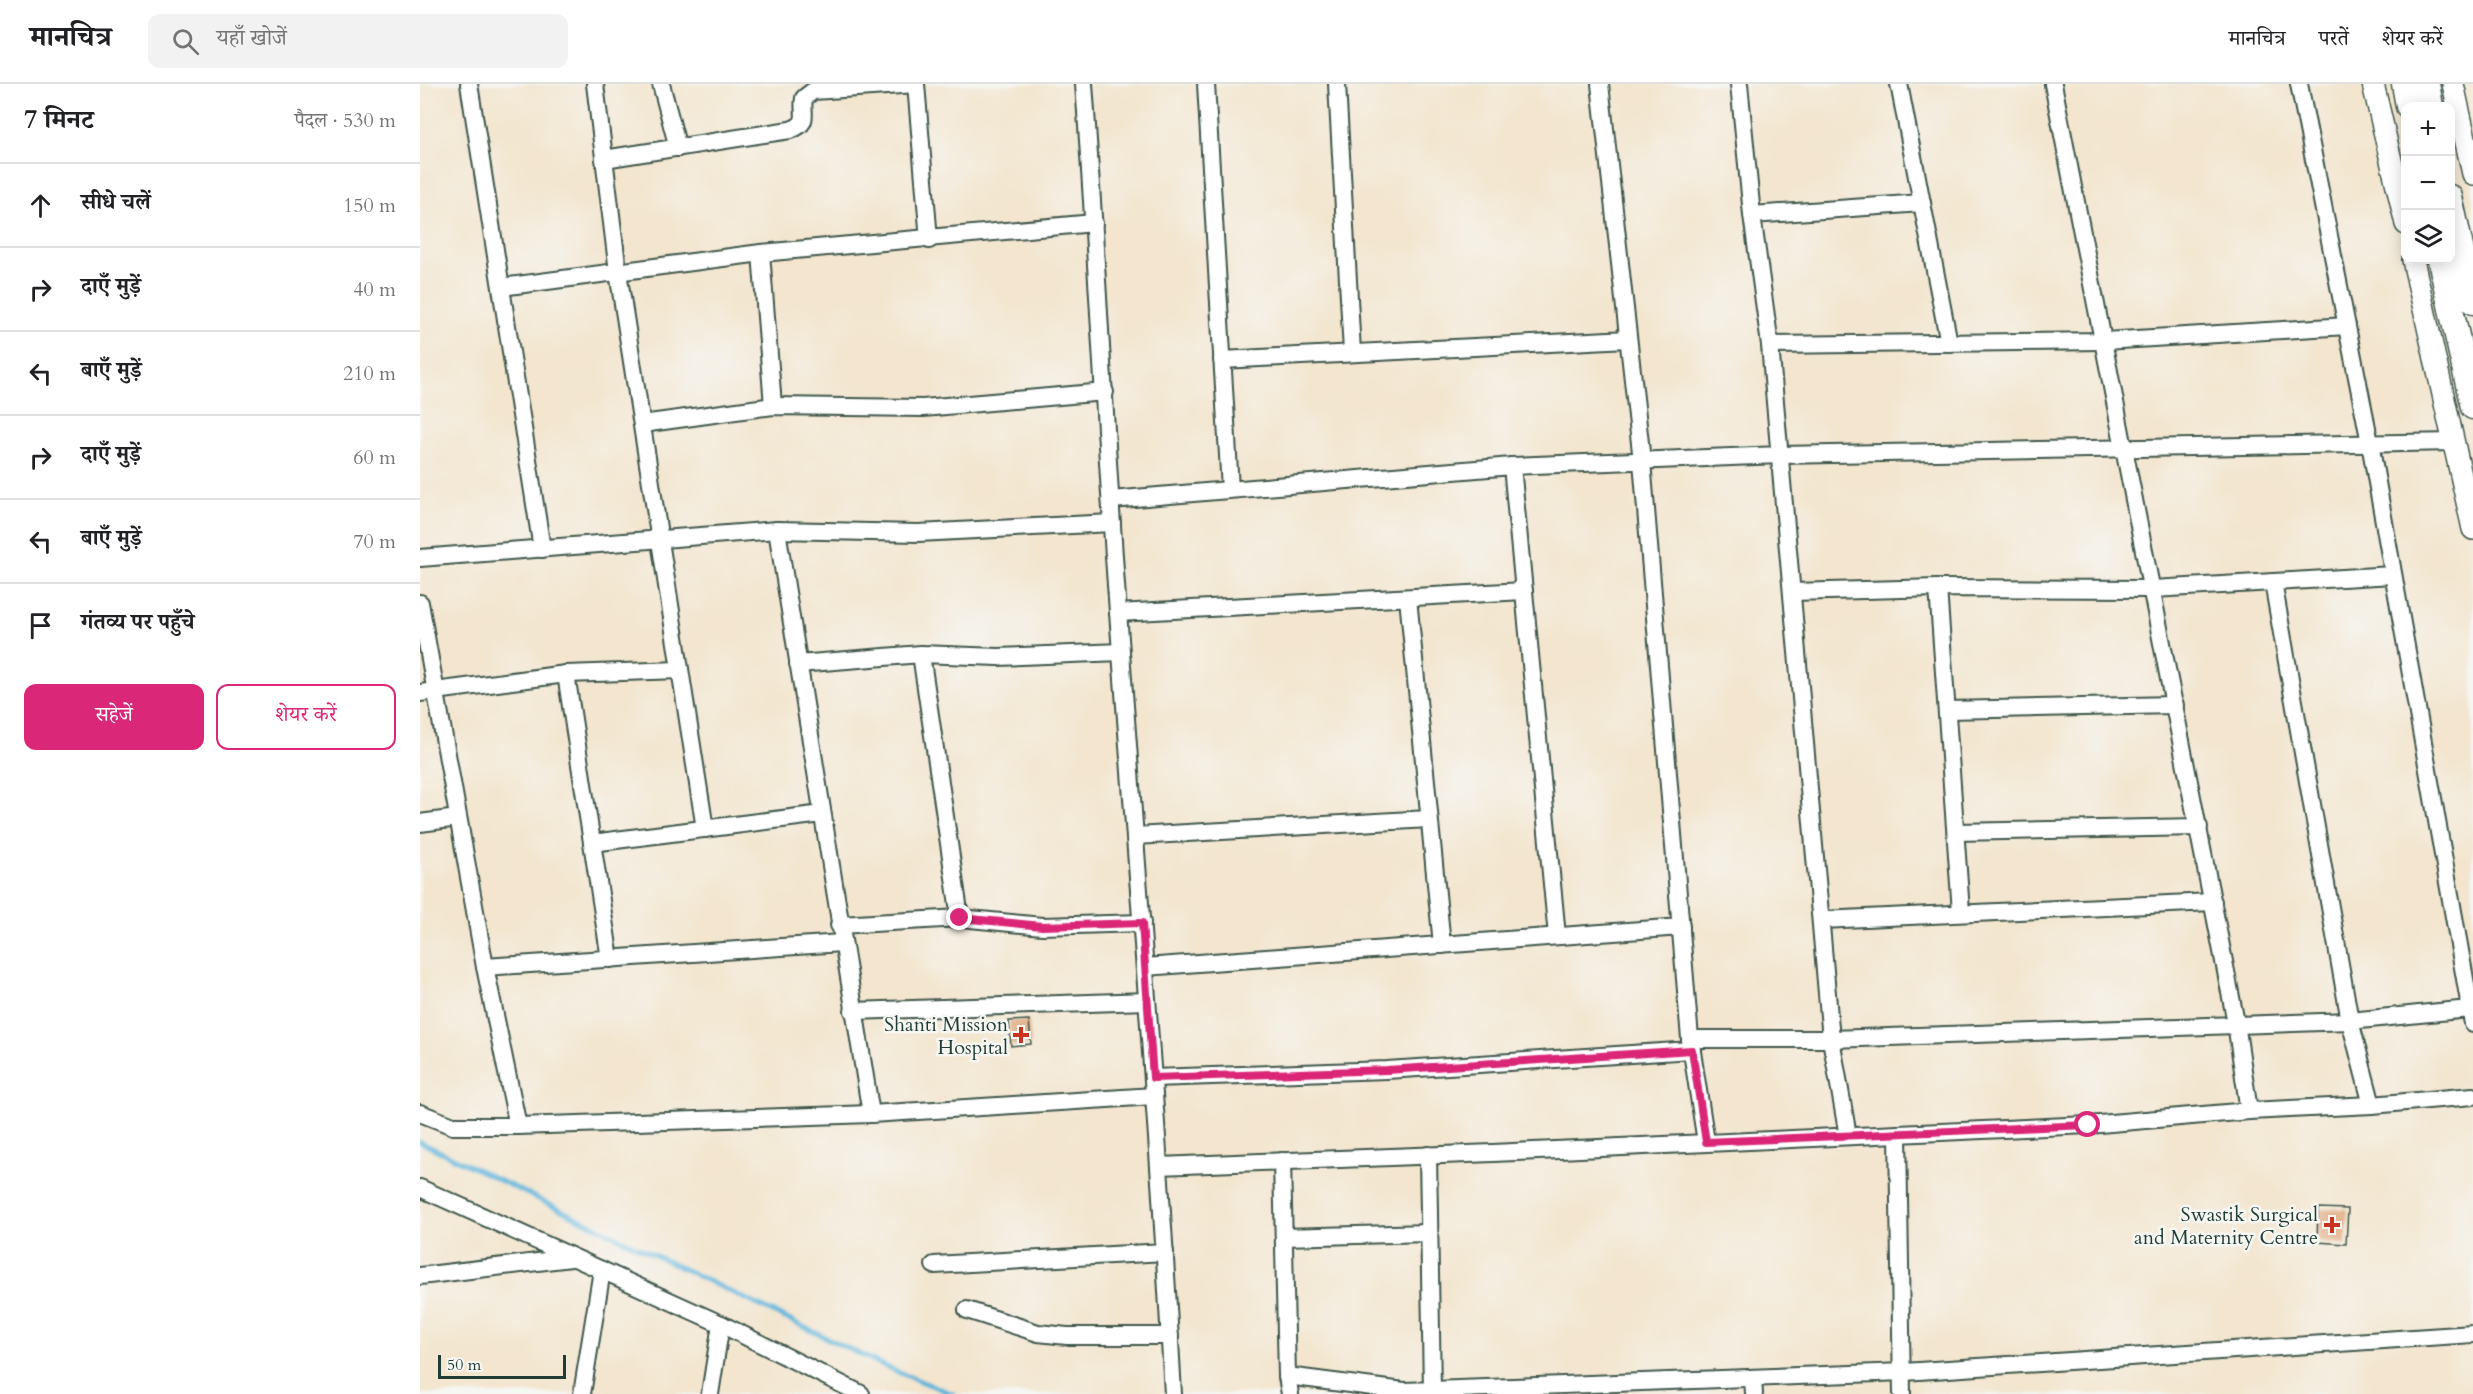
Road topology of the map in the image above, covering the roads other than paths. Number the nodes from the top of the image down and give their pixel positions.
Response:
1 (469, 84) edge
2 (595, 84) edge
3 (661, 84) edge
4 (916, 84) edge
5 (1084, 84) edge
6 (1206, 84) edge
7 (1337, 84) edge
8 (1600, 84) edge
9 (1738, 84) edge
10 (1899, 84) edge
11 (2053, 84) edge
12 (2298, 84) edge
13 (2373, 84) edge
14 (2404, 84) edge
15 (2427, 84) edge
16 (2453, 84) edge
17 (805, 89) edge
18 (2407, 102) edge
19 (2430, 102) edge
20 (678, 148) junction
21 (604, 159) junction
22 (2473, 174) edge
23 (1922, 203) junction
24 (2403, 210) edge
25 (2454, 210) edge
26 (1752, 215) junction
27 (1094, 223) junction
28 (930, 240) junction
29 (761, 253) junction
30 (2415, 264) edge
31 (2441, 264) edge
32 (618, 272) junction
33 (501, 287) junction
34 (2473, 302) edge
35 (2347, 326) junction
36 (1628, 339) junction
37 (2104, 341) junction
38 (1949, 343) junction
39 (1770, 345) junction
40 (1352, 352) junction
41 (1222, 360) junction
42 (1105, 392) junction
43 (773, 406) junction
44 (2473, 407) edge
45 (642, 424) junction
46 (2454, 441) junction
47 (2370, 443) junction
48 (2126, 448) junction
49 (1780, 456) junction
50 (1642, 461) junction
51 (1512, 466) junction
52 (1230, 489) junction
53 (1111, 500) junction
54 (1112, 523) junction
55 (2473, 529) edge
56 (777, 530) junction
57 (660, 540) junction
58 (542, 549) junction
59 (420, 558) edge
60 (2393, 575) junction
61 (2273, 582) junction
62 (1938, 588) junction
63 (2153, 589) junction
64 (1524, 591) junction
65 (1792, 591) junction
66 (1408, 597) junction
67 (420, 603) edge
68 (1118, 613) junction
69 (1121, 652) junction
70 (921, 654) junction
71 (798, 664) junction
72 (680, 670) junction
73 (566, 674) junction
74 (428, 692) edge
75 (2175, 705) junction
76 (1947, 710) junction
77 (822, 814) junction
78 (458, 818) junction
79 (1429, 819) junction
80 (420, 824) edge
81 (2199, 827) junction
82 (705, 829) junction
83 (1956, 832) junction
84 (1135, 836) junction
85 (592, 843) junction
86 (2213, 902) junction
87 (1961, 912) junction
88 (960, 918) junction
89 (1821, 920) junction
90 (1142, 923) junction
91 (839, 925) junction
92 (1681, 927) junction
93 (1557, 936) junction
94 (842, 943) junction
95 (1442, 945) junction
96 (610, 959) junction
97 (485, 967) junction
98 (1145, 967) junction
99 (1148, 1001) junction
100 (853, 1011) junction
101 (2471, 1016) edge
102 (2350, 1021) junction
103 (2236, 1023) junction
104 (1831, 1039) junction
105 (1691, 1044) junction
106 (1153, 1078) junction
107 (1154, 1096) junction
108 (2473, 1096) edge
109 (2372, 1106) junction
110 (2249, 1111) junction
111 (420, 1113) edge
112 (871, 1114) junction
113 (518, 1126) junction
114 (1898, 1134) junction
115 (1848, 1136) junction
116 (1706, 1142) junction
117 (1428, 1155) junction
118 (1282, 1161) junction
119 (1159, 1166) junction
120 (420, 1188) edge
121 (1429, 1233) junction
122 (1284, 1237) junction
123 (1165, 1252) junction
124 (571, 1257) junction
125 (934, 1265) dead end
126 (602, 1270) junction
127 (420, 1276) edge
128 (967, 1310) dead end
129 (721, 1324) junction
130 (2473, 1334) edge
131 (1170, 1336) junction
132 (1904, 1372) junction
133 (1287, 1376) junction
134 (1754, 1386) edge
135 (1557, 1389) edge
136 (1432, 1392) edge
137 (582, 1394) edge
138 (710, 1394) edge
139 (861, 1394) edge
140 (1173, 1394) edge
141 (1290, 1394) edge
142 (1902, 1394) edge

1 - 33 street
2 - 21 street
3 - 20 street
4 - 17 street
4 - 28 street
5 - 27 street
6 - 41 street
7 - 40 street
8 - 36 street
9 - 26 street
10 - 23 street
11 - 37 street
12 - 35 street
13 - 24 main road
14 - 18 highway
15 - 19 highway
16 - 22 main road
17 - 20 street
20 - 21 street
21 - 32 street
23 - 26 street
23 - 38 street
25 - 34 highway
26 - 39 street
27 - 28 street
27 - 42 street
28 - 29 street
29 - 32 street
29 - 43 street
30 - 46 main road
31 - 44 highway
32 - 33 street
32 - 45 street
33 - 58 street
35 - 37 street
35 - 47 street
36 - 40 street
36 - 50 street
37 - 38 street
37 - 48 street
38 - 39 street
39 - 49 street
40 - 41 street
41 - 52 street
42 - 43 street
42 - 53 street
43 - 45 street
45 - 57 street
46 - 47 street
46 - 55 main road
47 - 48 street
47 - 60 street
48 - 49 street
48 - 63 street
49 - 50 street
49 - 65 street
50 - 51 street
50 - 92 street
51 - 52 street
51 - 64 street
52 - 53 street
53 - 54 street
54 - 56 street
54 - 68 street
56 - 57 street
56 - 71 street
57 - 58 street
57 - 72 street
58 - 59 street
60 - 61 street
60 - 101 street
61 - 63 street
61 - 102 street
62 - 63 street
62 - 65 street
62 - 76 street
63 - 75 street
64 - 66 street
64 - 93 street
65 - 89 street
66 - 68 street
66 - 79 street
67 - 74 street
68 - 69 street
69 - 70 street
69 - 84 street
70 - 71 street
70 - 88 street
71 - 77 street
72 - 73 street
72 - 82 street
73 - 74 street
73 - 85 street
74 - 78 street
75 - 76 street
75 - 81 street
76 - 83 street
77 - 82 street
77 - 91 street
78 - 80 street
78 - 97 street
79 - 84 street
79 - 95 street
81 - 83 street
81 - 86 street
82 - 85 street
83 - 87 street
84 - 90 street
85 - 96 street
86 - 87 street
86 - 103 street
87 - 89 street
88 - 90 street
88 - 91 street
89 - 104 street
90 - 98 street
91 - 94 street
92 - 93 street
92 - 105 street
93 - 95 street
94 - 96 street
94 - 100 street
95 - 98 street
96 - 97 street
97 - 113 street
98 - 99 street
99 - 100 street
99 - 106 street
100 - 112 street
101 - 102 street
102 - 103 street
102 - 109 street
103 - 104 street
103 - 110 street
104 - 105 street
104 - 115 street
105 - 106 street
105 - 116 street
106 - 107 street
107 - 112 street
107 - 119 street
108 - 109 street
109 - 110 street
110 - 114 street
111 - 113 street
112 - 113 street
114 - 115 street
114 - 132 street
115 - 116 street
116 - 117 street
117 - 118 street
117 - 121 street
118 - 119 street
118 - 122 street
119 - 123 street
120 - 124 street
121 - 122 street
121 - 136 street
122 - 133 street
123 - 125 street
123 - 131 street
124 - 126 street
124 - 127 street
126 - 129 street
126 - 137 street
128 - 131 street
129 - 138 street
129 - 139 street
130 - 132 street
131 - 140 street
132 - 134 street
132 - 142 street
133 - 136 street
133 - 141 street
134 - 135 street
135 - 136 street

